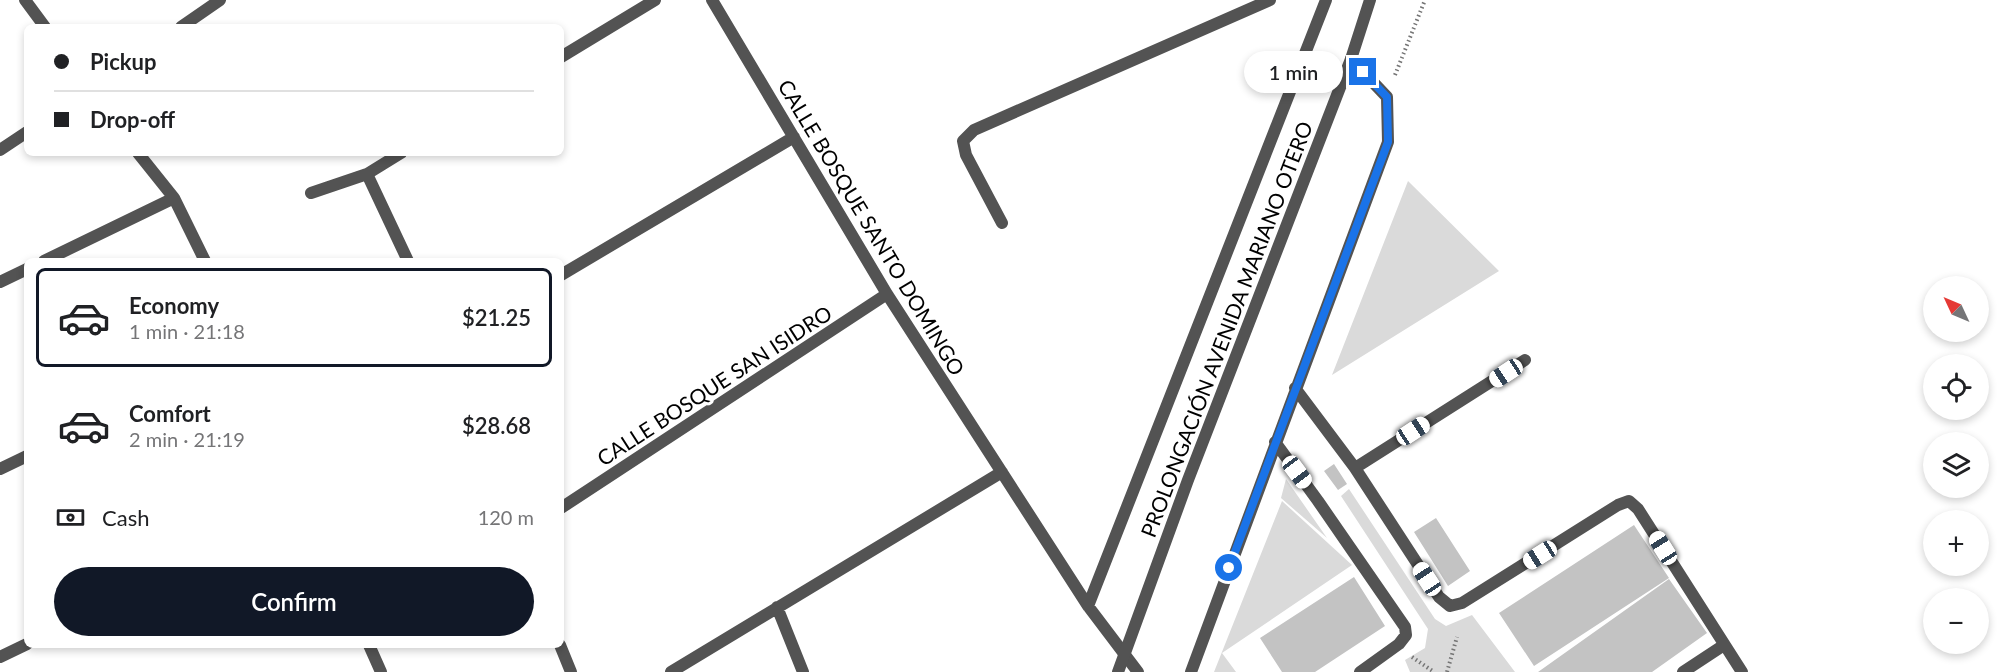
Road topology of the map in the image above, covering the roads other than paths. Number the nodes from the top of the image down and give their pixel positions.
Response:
1 (26, 0) edge
2 (220, 0) edge
3 (655, 0) edge
4 (712, 0) edge
5 (1270, 0) edge
6 (1326, 0) edge
7 (1370, 0) edge
8 (43, 24) edge
9 (185, 24) edge
10 (564, 55) edge
11 (1351, 59) junction
12 (24, 134) edge
13 (794, 137) junction
14 (0, 150) edge
15 (140, 156) edge
16 (396, 156) edge
17 (367, 174) junction
18 (311, 193) dead end
19 (174, 198) junction
20 (1002, 223) dead end
21 (50, 258) edge
22 (204, 258) edge
23 (407, 258) edge
24 (24, 270) edge
25 (564, 273) edge
26 (0, 282) edge
27 (887, 294) junction
28 (1525, 360) dead end
29 (1295, 388) junction
30 (1275, 442) junction
31 (24, 457) edge
32 (1355, 468) junction
33 (0, 469) edge
34 (1002, 472) junction
35 (564, 506) edge
36 (1088, 606) junction
37 (777, 607) junction
38 (24, 645) edge
39 (1724, 645) junction
40 (370, 648) edge
41 (561, 648) edge
42 (1125, 656) junction
43 (0, 657) edge
44 (381, 672) edge
45 (571, 672) edge
46 (671, 672) edge
47 (803, 672) edge
48 (1118, 672) edge
49 (1138, 672) edge
50 (1191, 672) edge
51 (1360, 672) edge
52 (1683, 672) edge
53 (1742, 672) edge

1 - 8 street
2 - 9 street
3 - 10 street
4 - 13 street, CALLE BOSQUE SANTO DOMINGO
5 - 20 street
6 - 36 street
7 - 11 street, PROLONGACIÓN AVENIDA MARIANO OTERO
11 - 29 street
11 - 42 street, PROLONGACIÓN AVENIDA MARIANO OTERO
12 - 14 street
13 - 25 street
13 - 27 street, CALLE BOSQUE SANTO DOMINGO
15 - 19 street
16 - 17 street
17 - 18 street
17 - 23 street
19 - 21 street
19 - 22 street
24 - 26 street
27 - 34 street, CALLE BOSQUE SANTO DOMINGO
27 - 35 street, CALLE BOSQUE SAN ISIDRO
28 - 32 street
29 - 30 street
29 - 32 street
30 - 50 street
30 - 51 street
31 - 33 street
32 - 39 street
34 - 36 street, CALLE BOSQUE SANTO DOMINGO
34 - 37 street
36 - 42 street, CALLE BOSQUE SANTO DOMINGO
37 - 46 street
37 - 47 street
38 - 43 street
39 - 52 street
39 - 53 street
40 - 44 street
41 - 45 street
42 - 48 street, PROLONGACIÓN AVENIDA MARIANO OTERO
42 - 49 street, CALLE BOSQUE SANTO DOMINGO

